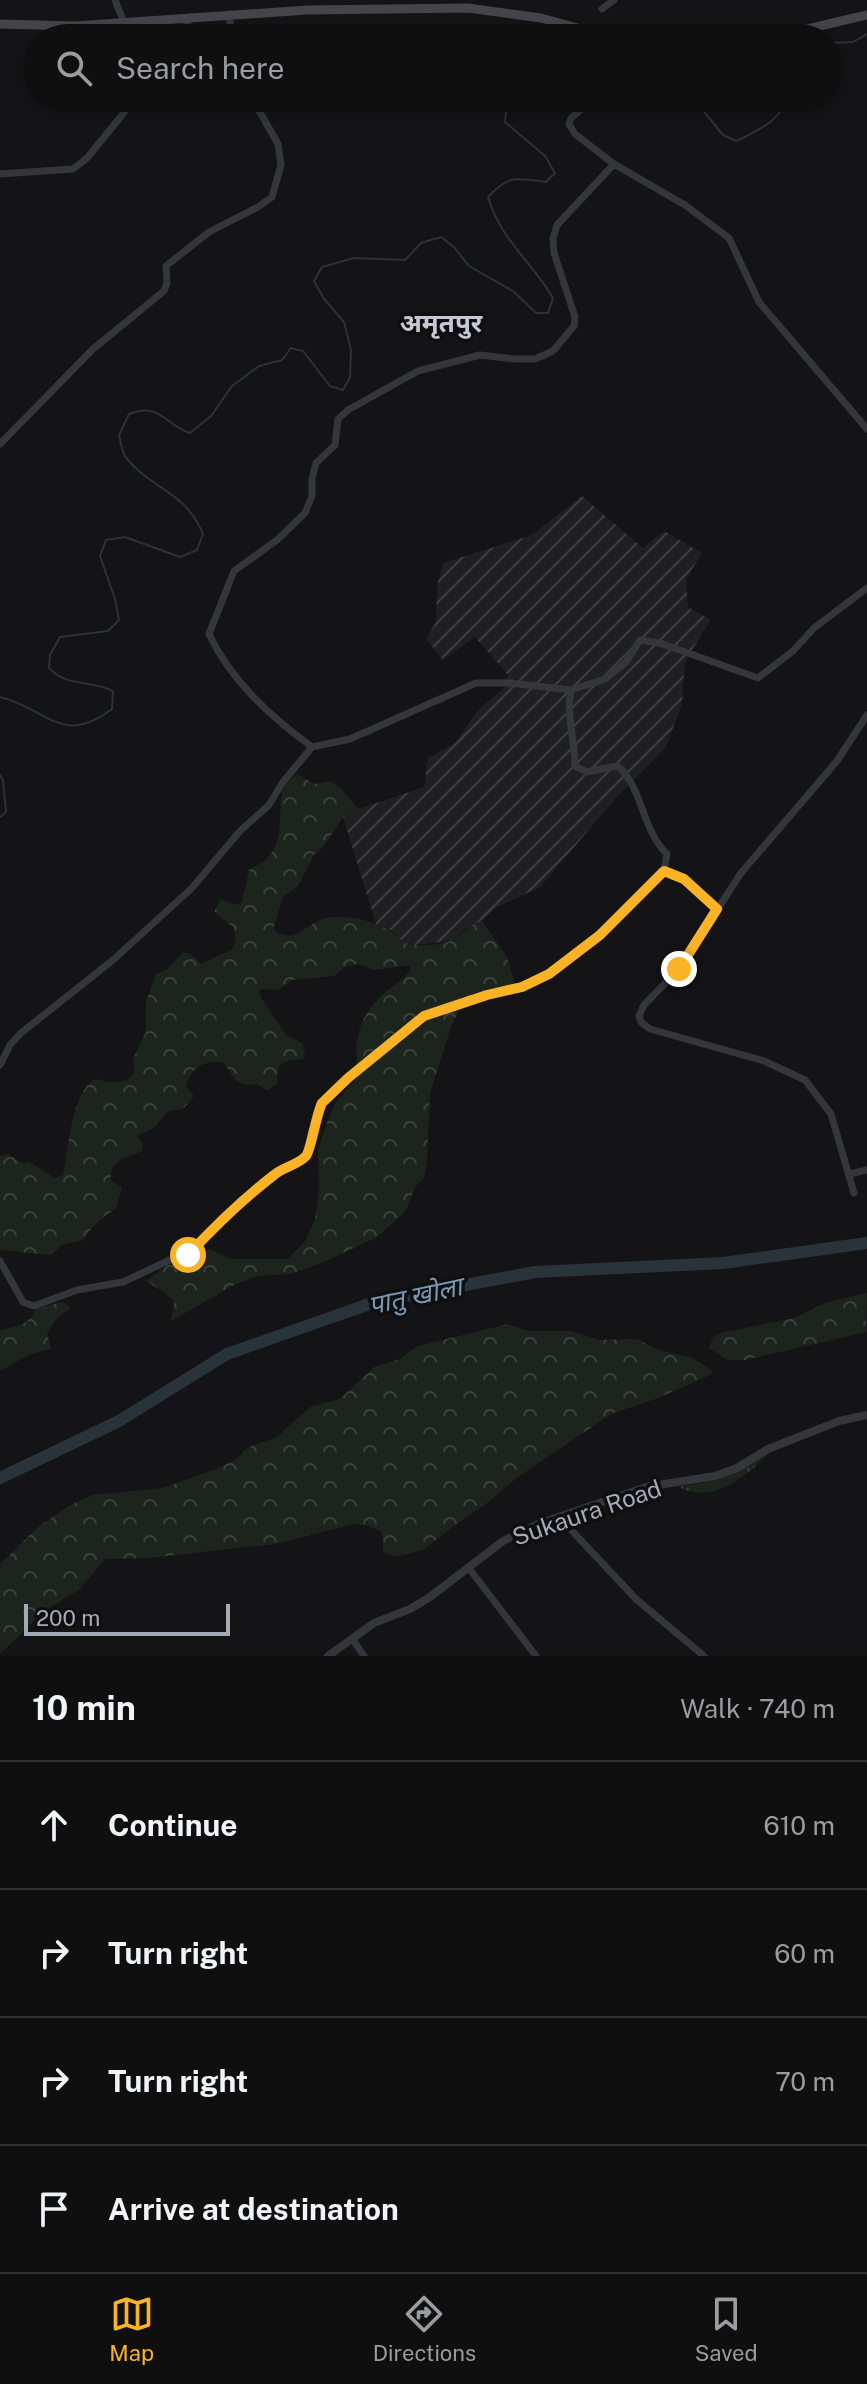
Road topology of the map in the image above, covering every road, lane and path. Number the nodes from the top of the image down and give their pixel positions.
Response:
1 (115, 0) edge
2 (614, 0) edge
3 (306, 5) edge
4 (602, 9) dead end
5 (229, 14) junction
6 (867, 15) edge
7 (191, 17) junction
8 (124, 22) junction
9 (0, 24) edge
10 (100, 24) edge
11 (187, 24) edge
12 (230, 24) edge
13 (563, 24) edge
14 (829, 24) edge
15 (24, 25) edge
16 (125, 112) edge
17 (260, 112) edge
18 (578, 112) edge
19 (614, 164) junction
20 (0, 174) edge
21 (867, 429) edge
22 (0, 444) edge
23 (867, 588) edge
24 (571, 690) junction
25 (867, 715) edge
26 (312, 747) junction
27 (664, 871) junction
28 (717, 909) junction
29 (0, 1065) edge
30 (867, 1170) edge
31 (850, 1174) junction
32 (854, 1193) dead end
33 (0, 1261) edge
34 (867, 1415) edge
35 (559, 1517) junction
36 (468, 1567) junction
37 (353, 1640) junction
38 (328, 1656) edge
39 (364, 1656) edge
40 (536, 1656) edge
41 (704, 1656) edge

1 - 8 street
2 - 4 street
3 - 5 main road
3 - 13 main road
5 - 7 main road
5 - 12 street
6 - 14 main road
7 - 8 main road
7 - 11 street
8 - 10 main road
9 - 15 main road
16 - 20 street
17 - 22 street
18 - 19 street
19 - 21 street
19 - 26 street
23 - 24 street
24 - 26 street
24 - 27 street
25 - 28 street
26 - 29 street
27 - 28 street
27 - 33 street
28 - 31 street
30 - 31 street
31 - 32 street
34 - 35 street, Sukaura Road
35 - 36 street, Sukaura Road
35 - 41 street
36 - 37 street, Sukaura Road
36 - 40 street
37 - 38 street, Sukaura Road
37 - 39 street

